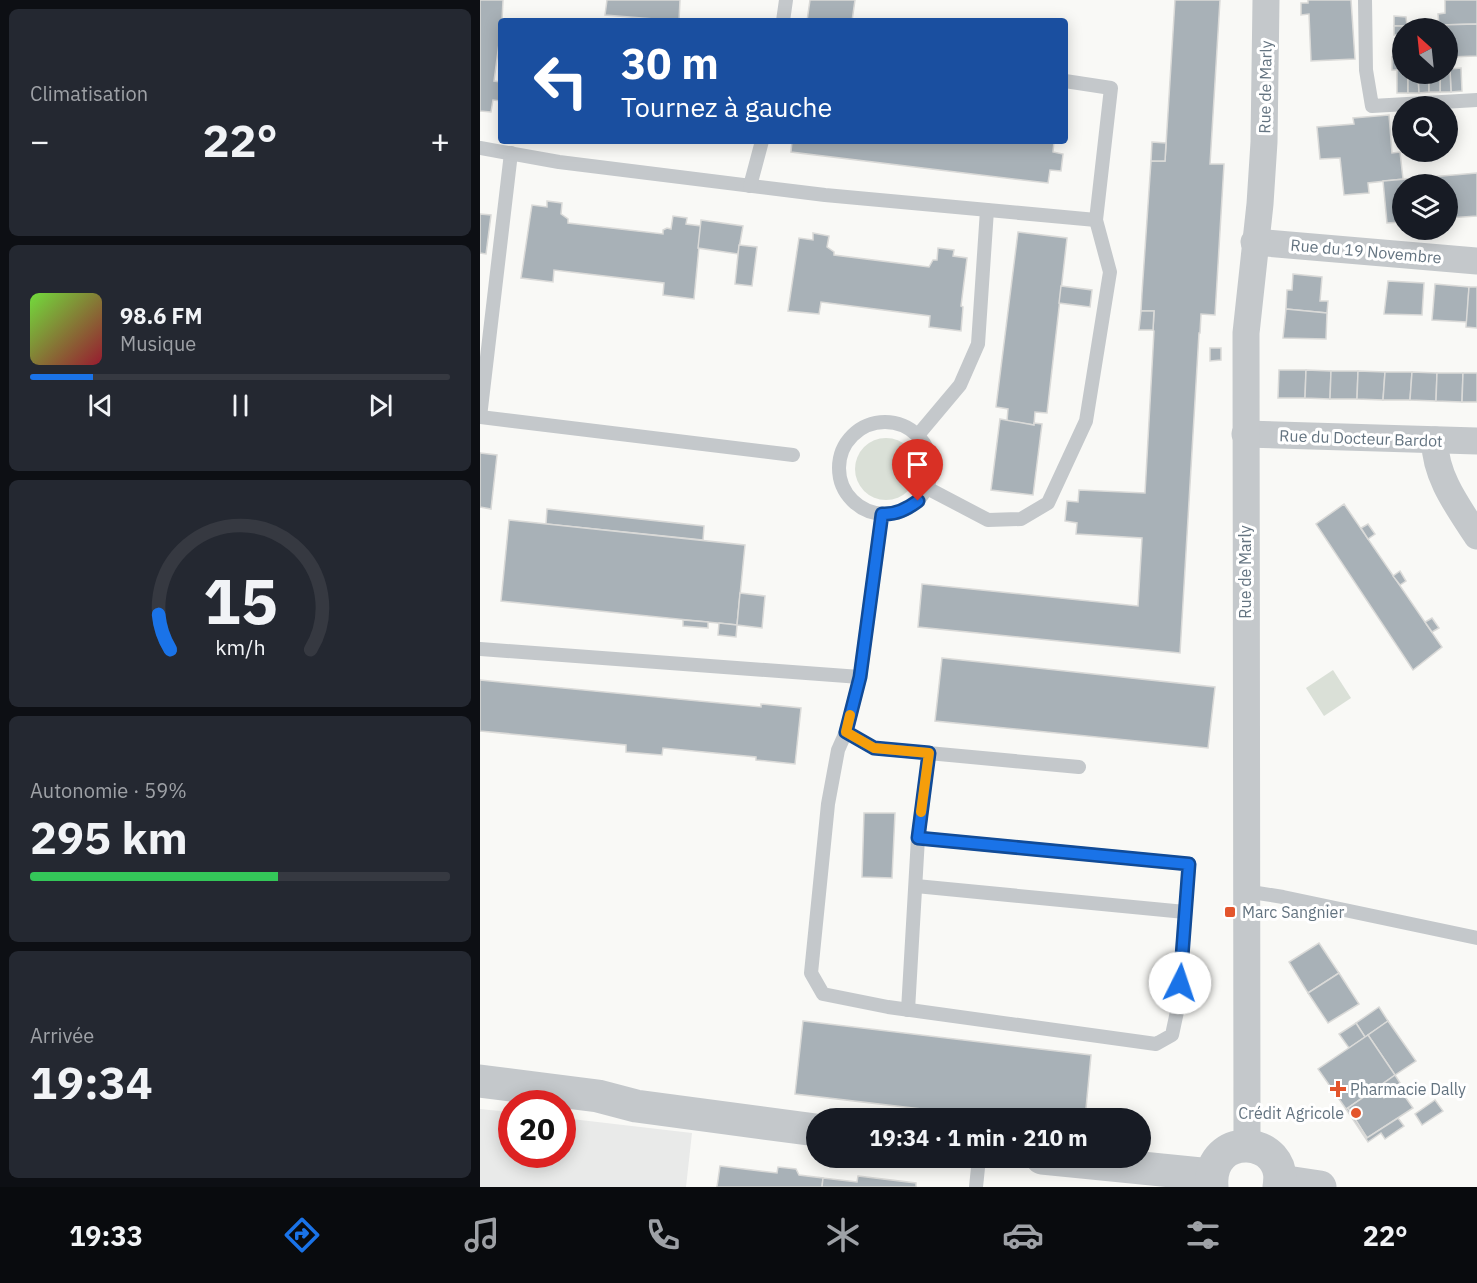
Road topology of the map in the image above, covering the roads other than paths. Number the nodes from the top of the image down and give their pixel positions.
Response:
1 (786, 0) edge
2 (1266, 0) edge
3 (1365, 0) edge
4 (783, 18) edge
5 (1068, 81) edge
6 (1477, 100) edge
7 (761, 144) edge
8 (480, 148) edge
9 (512, 153) junction
10 (750, 186) junction
11 (987, 210) junction
12 (1096, 220) junction
13 (1254, 242) junction
14 (1477, 261) edge
15 (480, 301) edge
16 (495, 303) junction
17 (480, 417) edge
18 (1245, 434) junction
19 (918, 435) junction
20 (1435, 440) junction
21 (1477, 441) edge
22 (793, 455) dead end
23 (927, 488) junction
24 (882, 514) junction
25 (1477, 536) edge
26 (480, 648) edge
27 (860, 677) junction
28 (846, 732) junction
29 (929, 753) junction
30 (1079, 767) dead end
31 (918, 838) junction
32 (915, 886) junction
33 (1245, 891) junction
34 (1185, 912) junction
35 (1477, 938) edge
36 (908, 1010) junction
37 (480, 1082) edge
38 (806, 1129) edge
39 (1247, 1145) junction
40 (978, 1168) edge
41 (1115, 1168) edge
42 (1211, 1181) edge
43 (1280, 1184) edge
44 (976, 1187) edge
45 (1320, 1187) edge

1 - 4 lane
2 - 13 street, Rue de Marly
3 - 6 lane
5 - 12 lane
7 - 10 lane
8 - 9 lane
9 - 10 lane
9 - 16 lane
10 - 11 lane
11 - 12 lane
11 - 19 lane
12 - 23 lane
13 - 14 street, Rue du 19 Novembre
13 - 18 street, Rue de Marly
15 - 16 lane
16 - 17 lane
17 - 22 lane
18 - 20 street, Rue du Docteur Bardot
18 - 33 street, Rue de Marly
19 - 23 lane
19 - 24 lane
20 - 21 street, Rue du Docteur Bardot
20 - 25 street
23 - 24 lane
24 - 27 lane
26 - 27 lane
27 - 28 lane
28 - 29 lane
28 - 36 lane
29 - 30 lane
29 - 31 lane
31 - 32 lane
31 - 34 lane
32 - 34 lane
32 - 36 lane
33 - 35 lane
33 - 39 street, Rue de Marly
34 - 36 lane
37 - 38 street
39 - 42 street
39 - 43 street
40 - 44 lane
41 - 42 street
43 - 45 street

